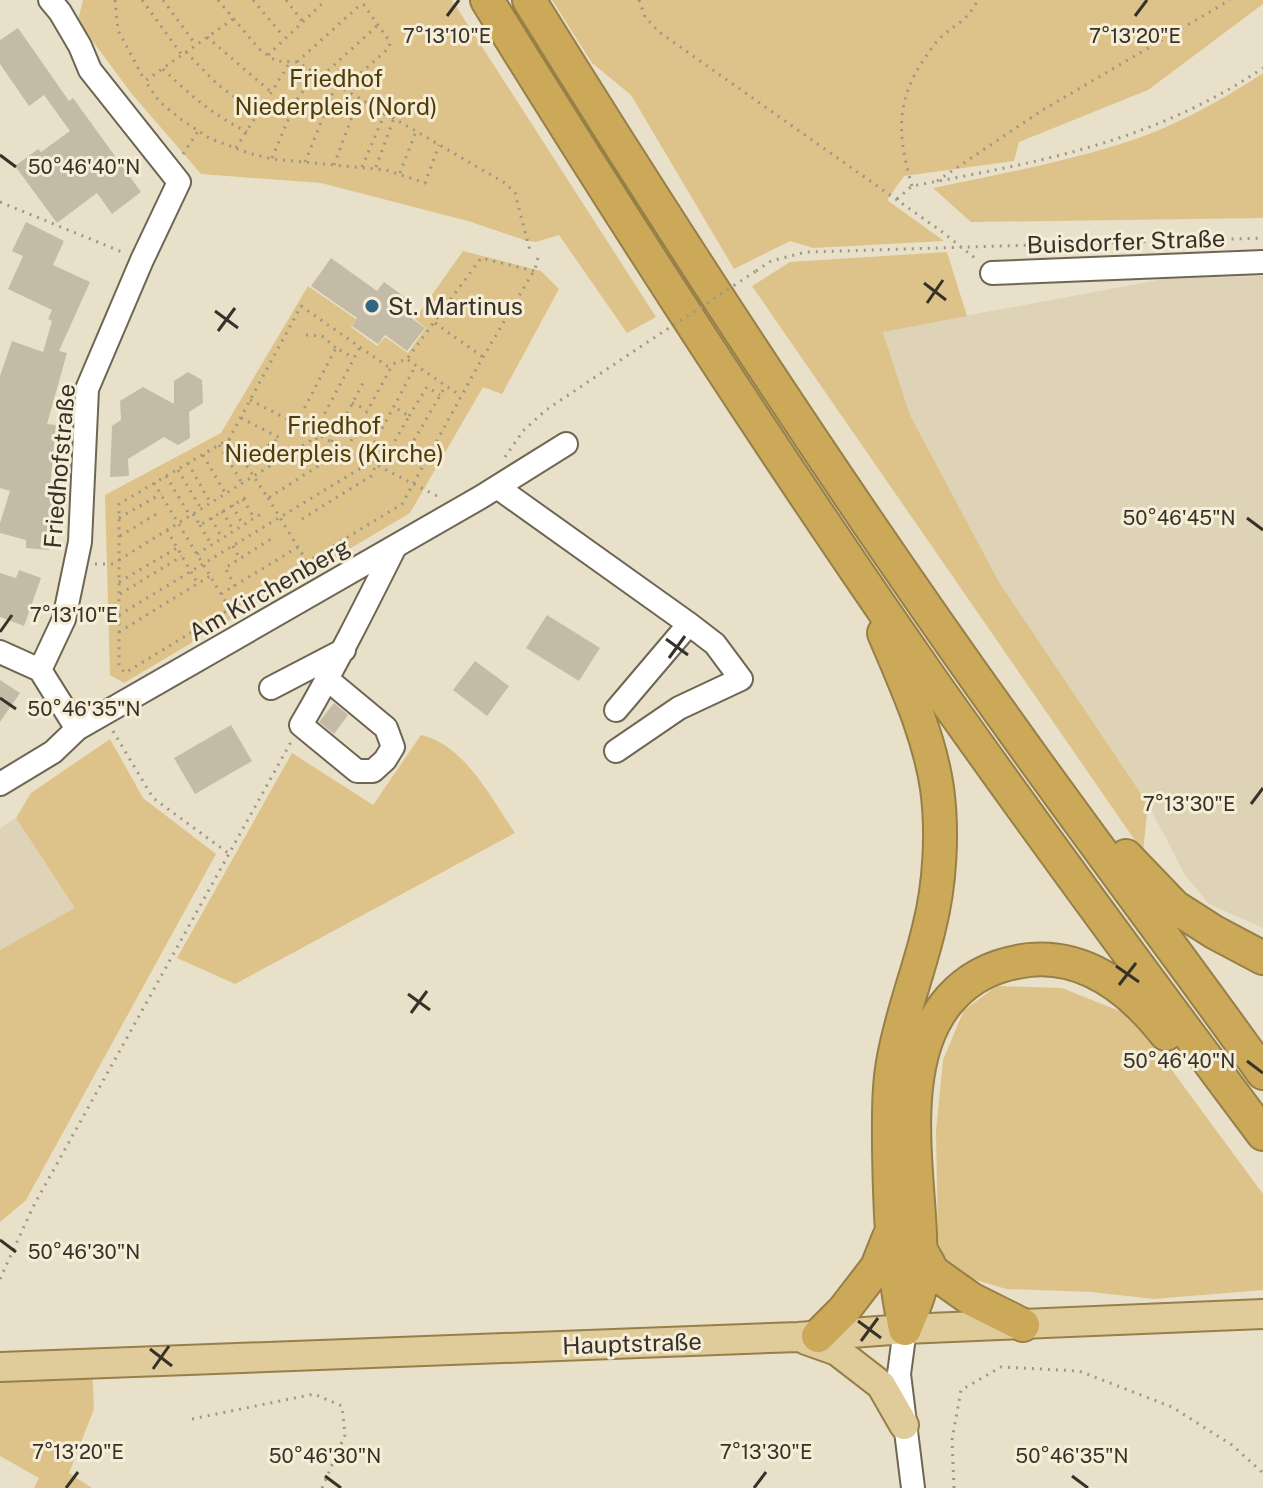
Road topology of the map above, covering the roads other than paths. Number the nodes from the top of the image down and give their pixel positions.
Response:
1 (50, 0) edge
2 (487, 0) edge
3 (529, 0) edge
4 (1263, 262) edge
5 (992, 273) dead end
6 (566, 444) dead end
7 (497, 487) junction
8 (395, 547) junction
9 (860, 574) junction
10 (689, 624) junction
11 (345, 650) junction
12 (0, 652) edge
13 (40, 670) junction
14 (327, 679) junction
15 (271, 688) dead end
16 (616, 710) dead end
17 (77, 729) junction
18 (1018, 739) junction
19 (616, 751) dead end
20 (0, 784) edge
21 (1263, 958) edge
22 (1263, 1073) edge
23 (1261, 1132) edge
24 (890, 1234) junction
25 (920, 1248) junction
26 (1263, 1314) edge
27 (1023, 1325) junction
28 (905, 1329) junction
29 (808, 1336) junction
30 (0, 1367) edge
31 (904, 1425) junction
32 (913, 1488) edge

1 - 13 street, Friedhofstraße
2 - 9 highway
3 - 18 highway
4 - 5 street, Buisdorfer Straße
6 - 7 street, Am Kirchenberg
7 - 8 street, Am Kirchenberg
7 - 10 street
8 - 11 street
8 - 17 street, Am Kirchenberg
9 - 23 highway
9 - 24 highway
10 - 16 street
10 - 19 street
11 - 14 street
11 - 15 street
12 - 13 street
13 - 17 street
14 - 14 street
17 - 20 street, Am Kirchenberg
18 - 21 highway
18 - 22 highway
23 - 25 highway
24 - 28 highway
24 - 29 highway
25 - 27 highway
25 - 28 highway
26 - 27 main road, Hauptstraße
27 - 28 main road, Hauptstraße
28 - 29 main road, Hauptstraße
28 - 31 street
29 - 30 main road, Hauptstraße
29 - 31 main road
31 - 32 street

